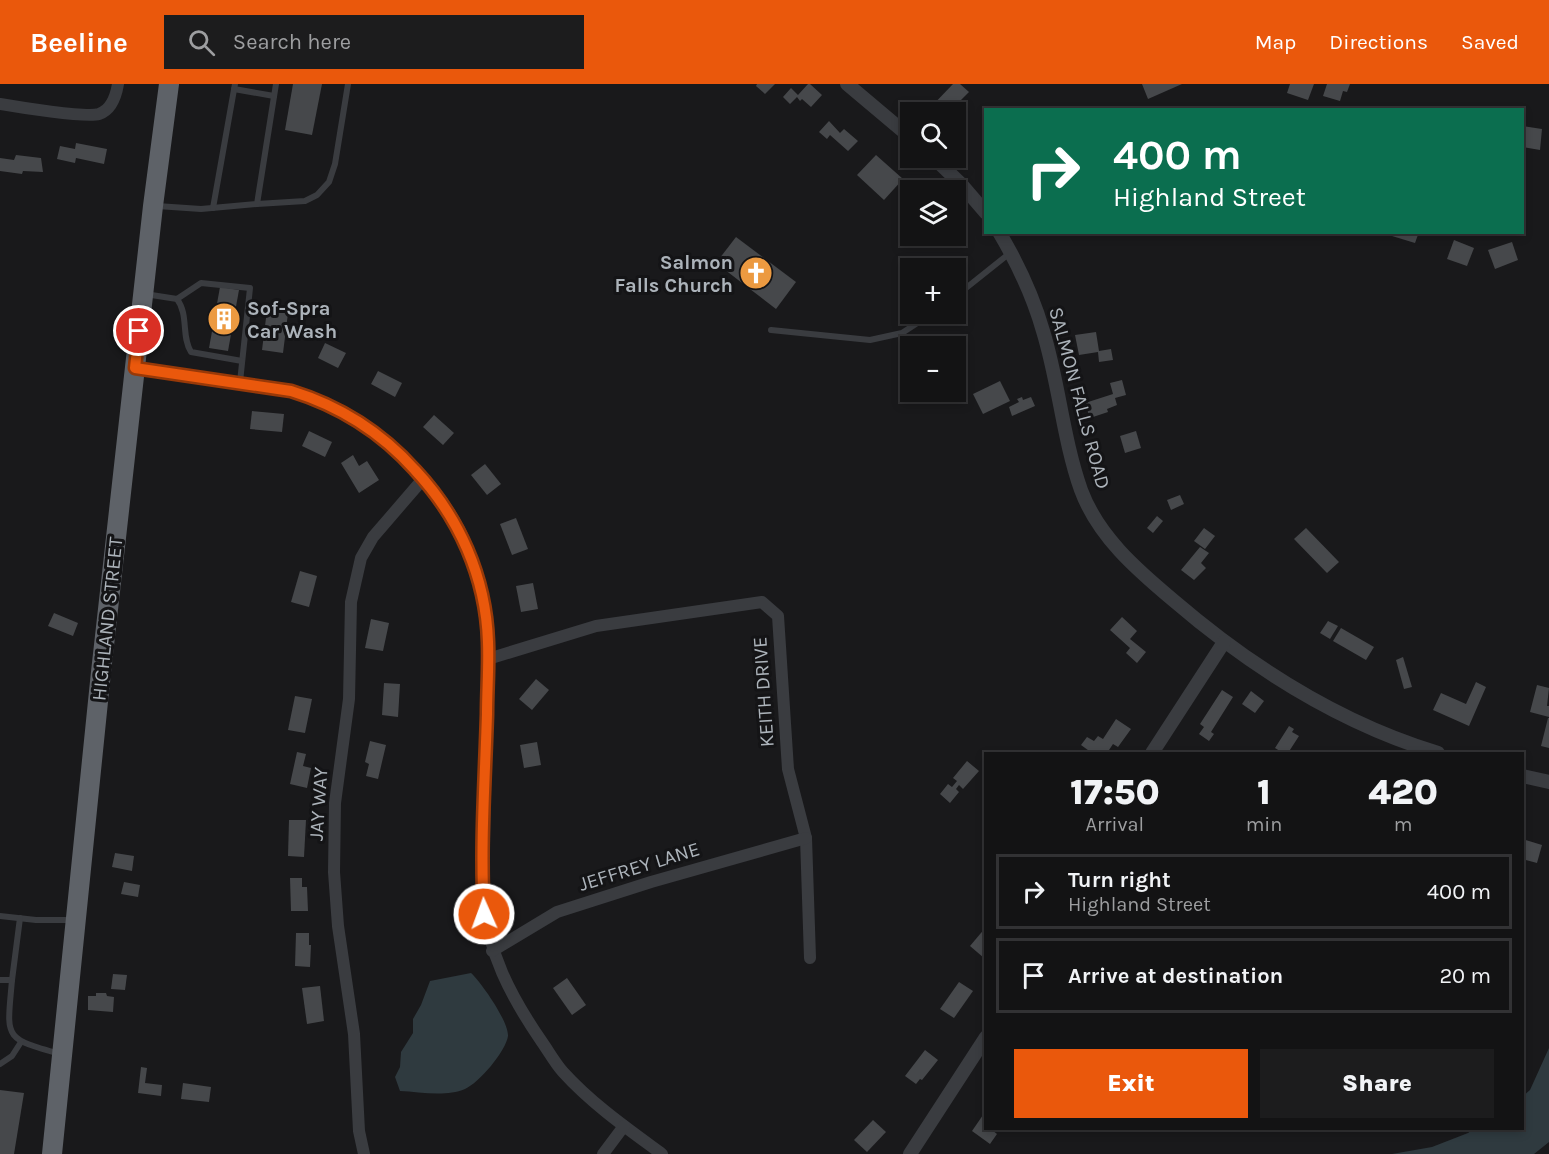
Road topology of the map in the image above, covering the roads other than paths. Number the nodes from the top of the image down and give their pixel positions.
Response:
1 (118, 84) edge
2 (169, 84) edge
3 (276, 84) edge
4 (348, 84) edge
5 (847, 84) edge
6 (235, 86) edge
7 (274, 96) junction
8 (0, 104) edge
9 (900, 129) edge
10 (944, 168) edge
11 (257, 204) junction
12 (153, 206) junction
13 (213, 208) junction
14 (984, 211) edge
15 (1000, 234) edge
16 (1011, 252) junction
17 (966, 288) edge
18 (143, 294) junction
19 (177, 299) junction
20 (916, 324) edge
21 (771, 330) dead end
22 (242, 361) junction
23 (135, 368) junction
24 (240, 383) junction
25 (423, 479) junction
26 (1224, 642) junction
27 (488, 659) junction
28 (1153, 752) edge
29 (1435, 752) edge
30 (1524, 776) edge
31 (1549, 782) edge
32 (806, 838) junction
33 (0, 916) edge
34 (20, 918) junction
35 (76, 920) junction
36 (492, 951) junction
37 (810, 958) dead end
38 (0, 980) edge
39 (12, 980) junction
40 (984, 1040) edge
41 (21, 1042) junction
42 (62, 1055) junction
43 (0, 1064) edge
44 (624, 1126) junction
45 (52, 1154) edge
46 (364, 1154) edge
47 (603, 1154) edge
48 (662, 1154) edge
49 (910, 1154) edge

1 - 8 street
2 - 12 highway, HIGHLAND STREET
3 - 7 lane
4 - 11 lane
5 - 9 street
6 - 7 lane
6 - 13 lane
7 - 11 lane
10 - 14 street
11 - 13 lane
12 - 13 lane
12 - 18 highway, HIGHLAND STREET
15 - 16 street, SALMON FALLS ROAD
16 - 17 lane
16 - 26 street, SALMON FALLS ROAD
18 - 19 lane
18 - 23 highway, HIGHLAND STREET
19 - 22 lane
19 - 22 lane
20 - 21 lane
22 - 24 lane
23 - 24 street
23 - 35 highway, HIGHLAND STREET
24 - 25 street
25 - 27 street
25 - 46 street, JAY WAY
26 - 28 street
26 - 29 street, SALMON FALLS ROAD
27 - 32 street, KEITH DRIVE
27 - 36 street
30 - 31 street
32 - 36 street, JEFFREY LANE
32 - 37 street, KEITH DRIVE
33 - 34 lane
34 - 35 lane
34 - 39 lane
35 - 42 highway, HIGHLAND STREET
36 - 44 street
38 - 39 lane
39 - 41 lane
40 - 49 street
41 - 42 lane
41 - 43 lane
42 - 45 highway, HIGHLAND STREET
44 - 47 street
44 - 48 street

